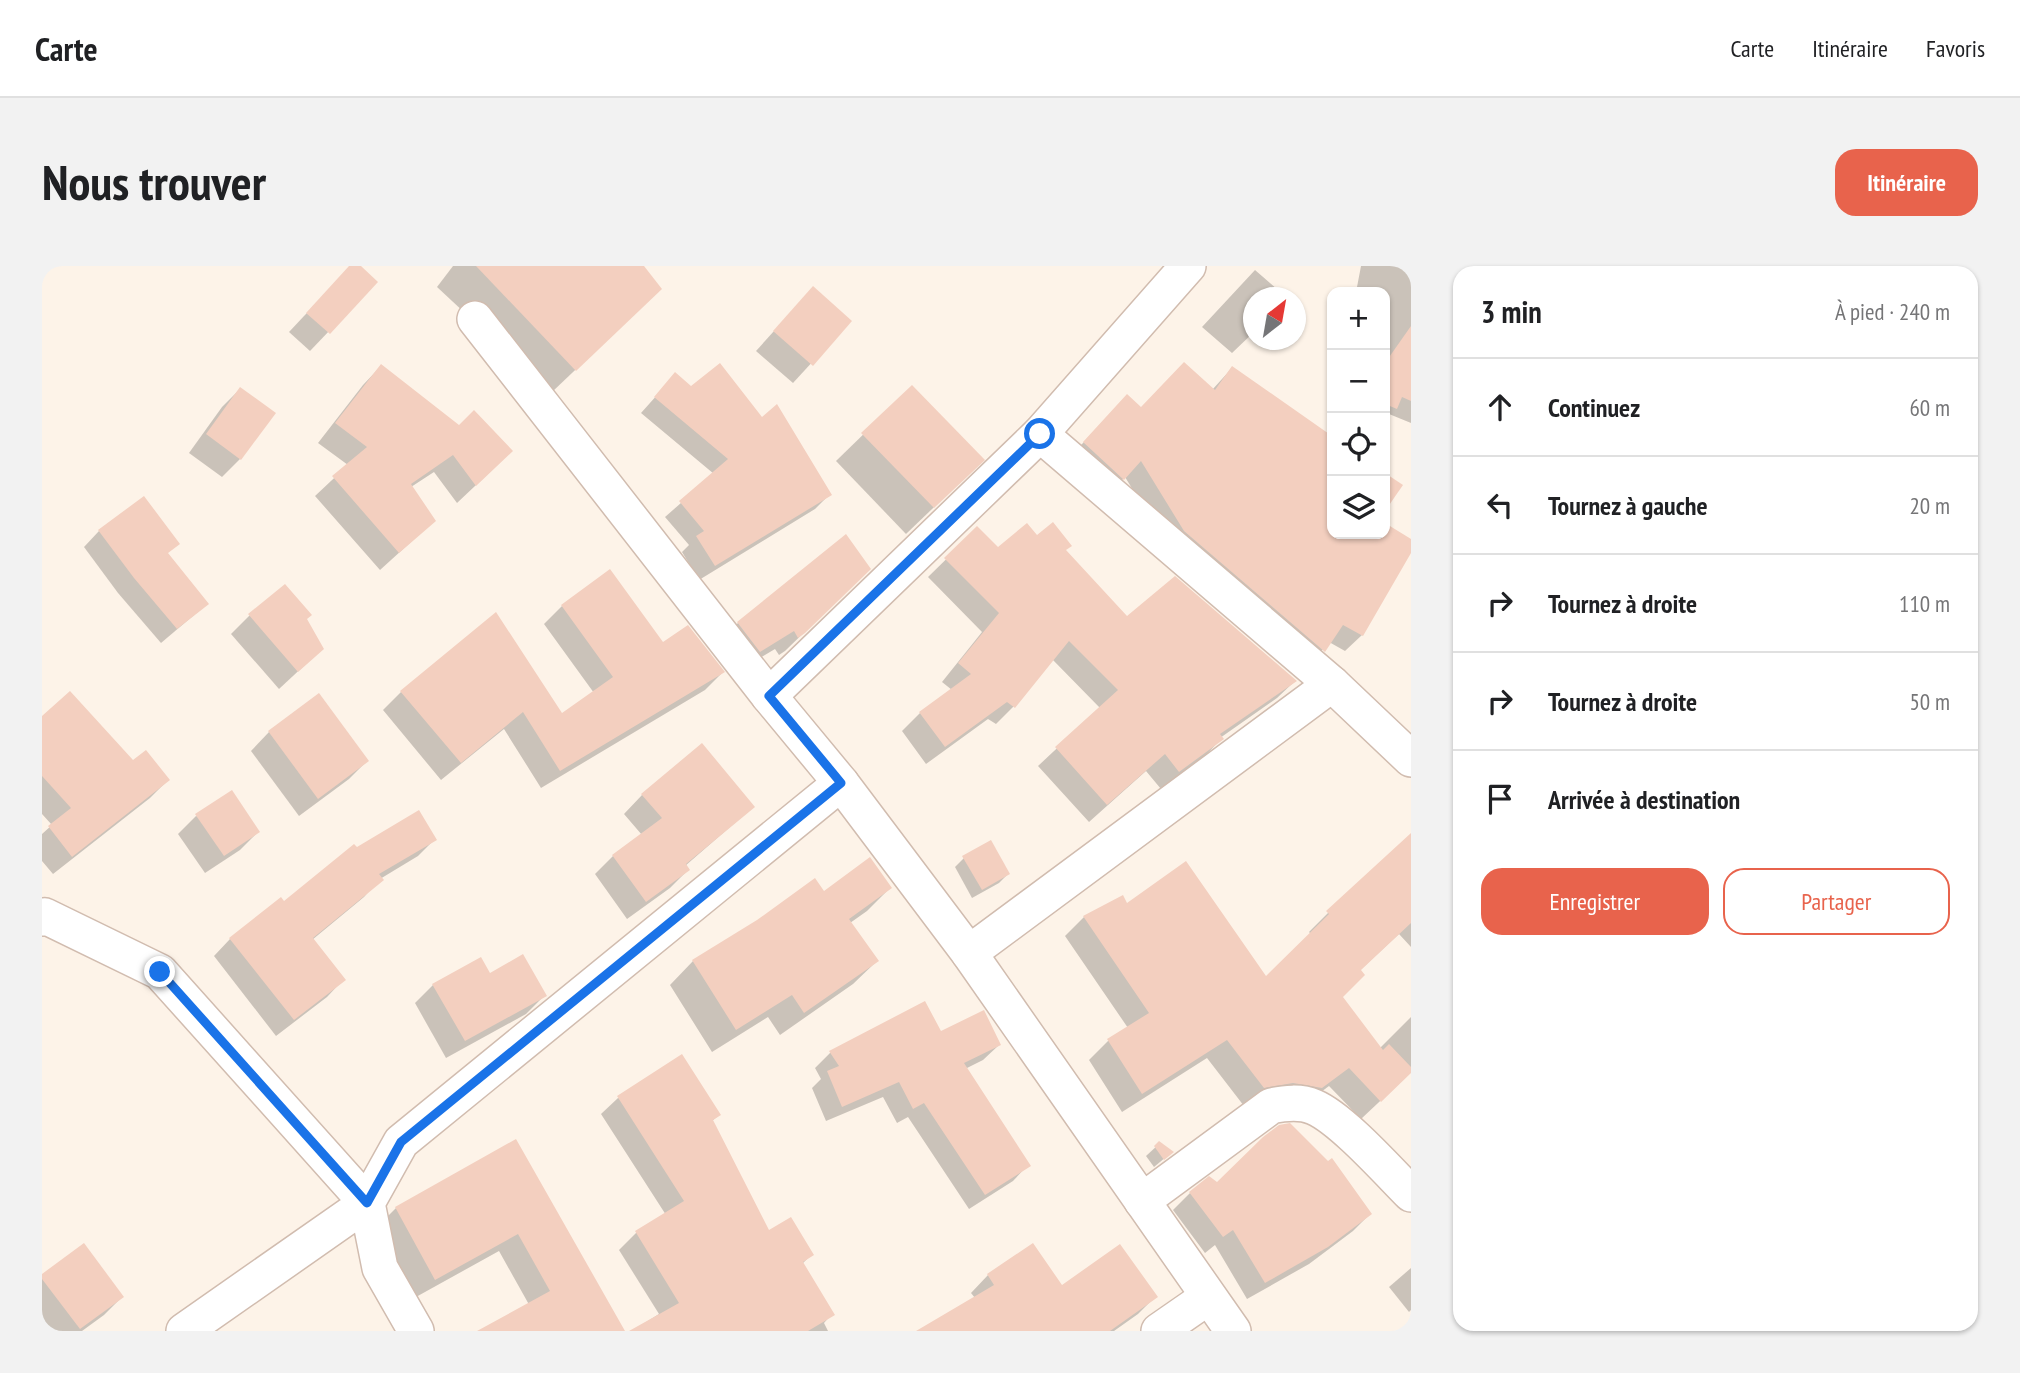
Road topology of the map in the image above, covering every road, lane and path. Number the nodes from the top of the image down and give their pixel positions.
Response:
1 (1188, 266) edge
2 (475, 318) dead end
3 (1040, 434) junction
4 (1332, 684) junction
5 (769, 696) junction
6 (1411, 759) edge
7 (841, 783) junction
8 (42, 918) edge
9 (969, 953) junction
10 (1411, 1194) edge
11 (1142, 1201) junction
12 (367, 1203) junction
13 (1208, 1297) junction
14 (184, 1331) edge
15 (416, 1331) edge
16 (1158, 1331) edge
17 (1233, 1331) edge

1 - 3 street
2 - 5 street
3 - 4 street
3 - 5 street
4 - 6 street
4 - 9 street
5 - 7 street
7 - 9 street
7 - 12 street
8 - 12 street
9 - 11 street
10 - 11 street
11 - 13 street
12 - 14 street
12 - 15 street
13 - 16 street
13 - 17 street

